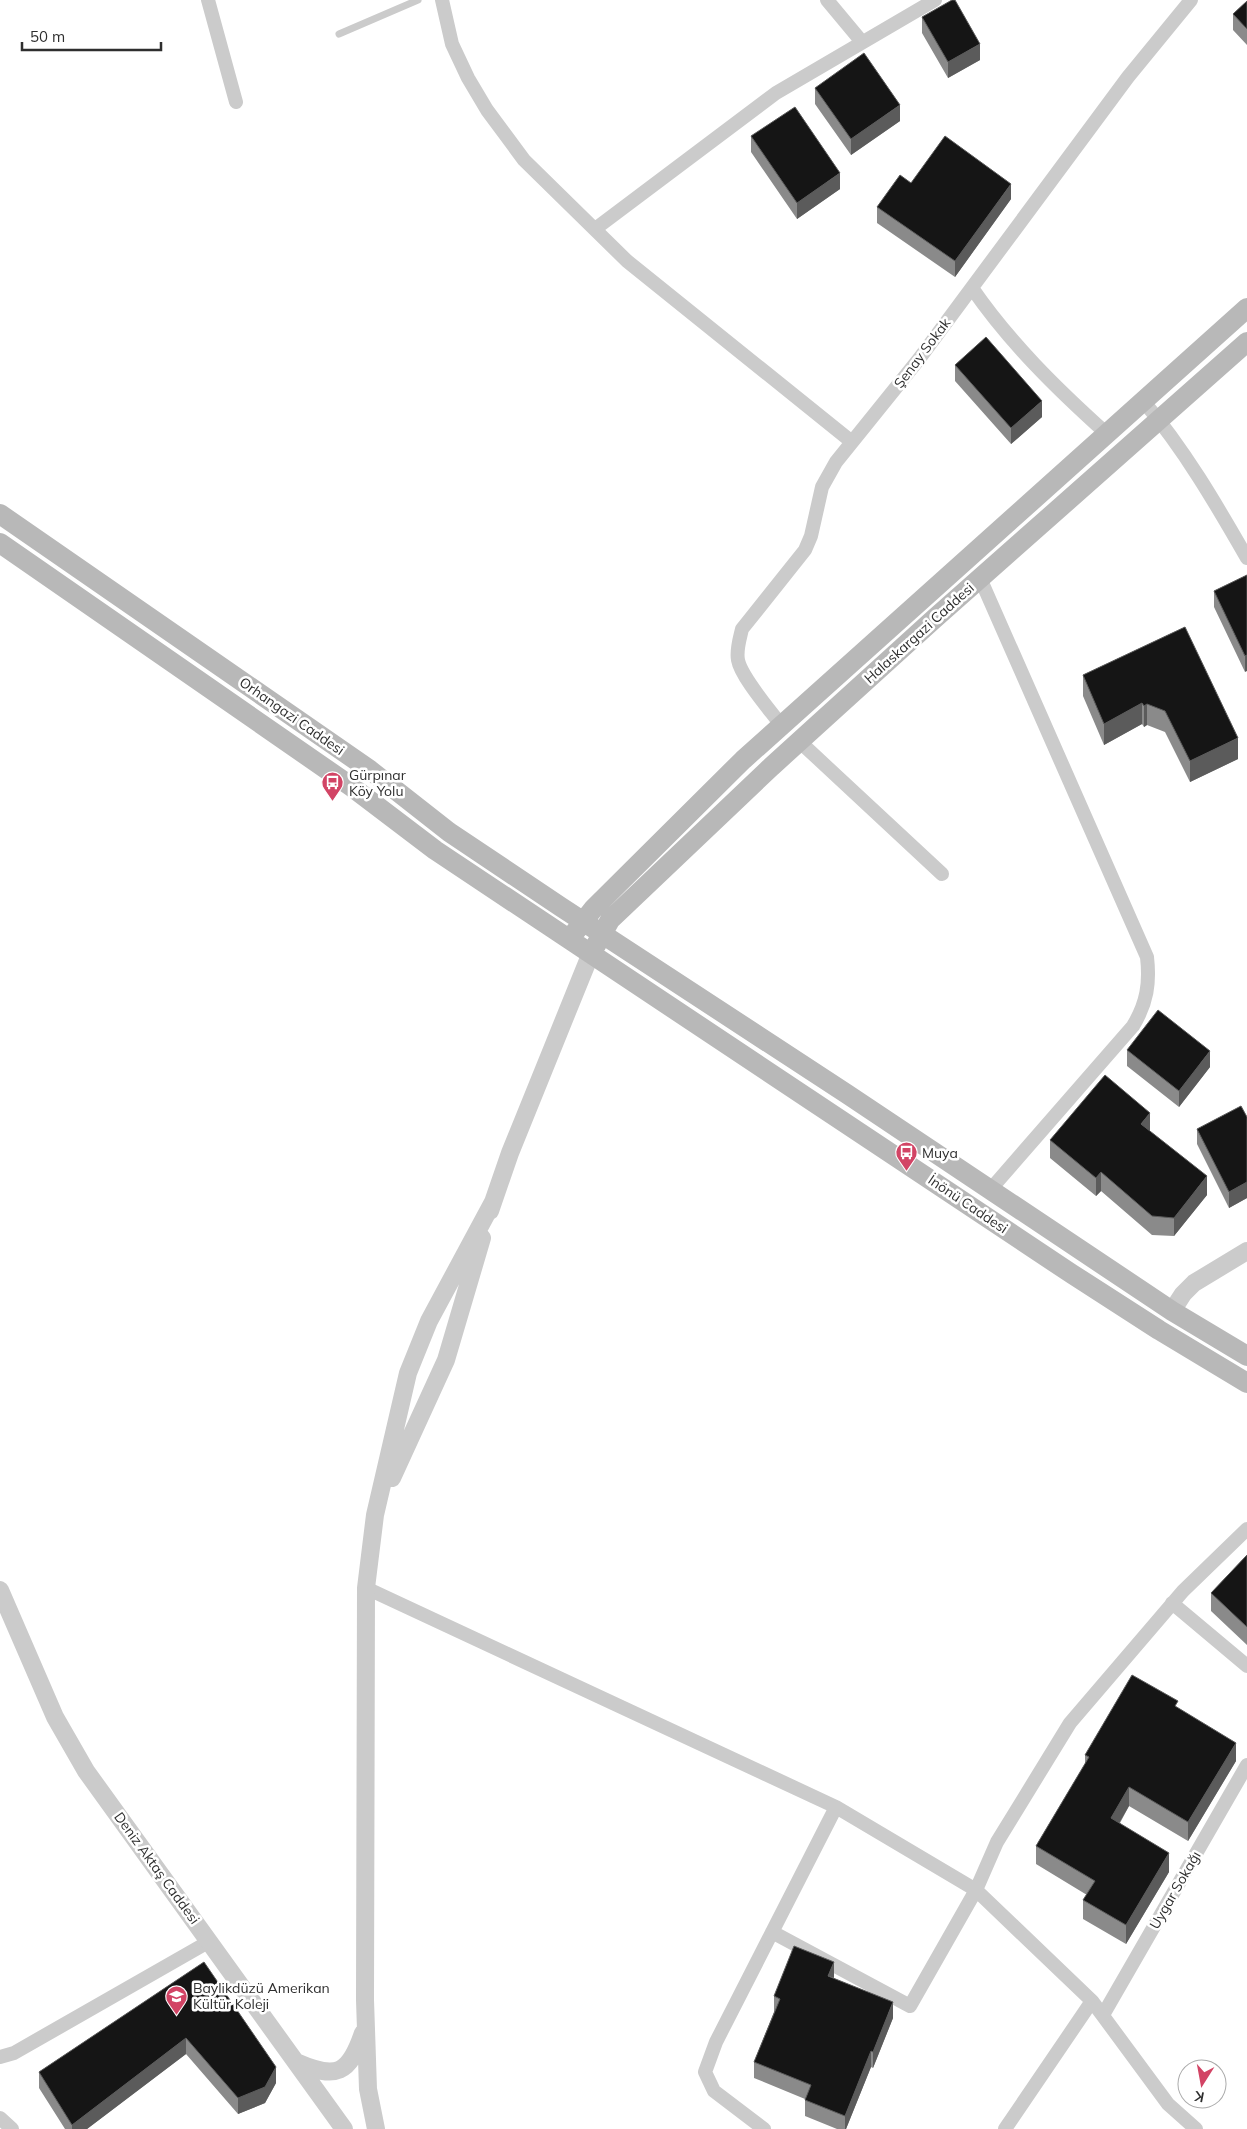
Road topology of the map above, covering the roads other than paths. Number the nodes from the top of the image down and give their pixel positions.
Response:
1 (208, 0) edge
2 (418, 0) edge
3 (442, 0) edge
4 (827, 0) edge
5 (935, 0) edge
6 (1191, 0) edge
7 (339, 34) dead end
8 (862, 42) junction
9 (236, 102) dead end
10 (595, 229) junction
11 (972, 288) junction
12 (1247, 308) edge
13 (1247, 342) edge
14 (1144, 402) junction
15 (1160, 421) junction
16 (1107, 434) junction
17 (852, 442) junction
18 (0, 514) edge
19 (0, 543) edge
20 (970, 555) junction
21 (1247, 558) edge
22 (980, 578) junction
23 (227, 671) junction
24 (210, 688) junction
25 (300, 722) junction
26 (781, 725) junction
27 (284, 740) junction
28 (800, 741) junction
29 (370, 770) junction
30 (352, 787) junction
31 (449, 832) junction
32 (435, 850) junction
33 (942, 874) dead end
34 (582, 921) junction
35 (601, 934) junction
36 (570, 939) junction
37 (591, 953) junction
38 (847, 1094) junction
39 (834, 1115) junction
40 (990, 1190) junction
41 (493, 1202) junction
42 (975, 1208) junction
43 (1247, 1251) edge
44 (1087, 1254) junction
45 (1072, 1274) junction
46 (1172, 1311) junction
47 (1244, 1354) edge
48 (1228, 1372) junction
49 (1247, 1383) edge
50 (375, 1515) junction
51 (1247, 1528) edge
52 (366, 1588) junction
53 (0, 1590) edge
54 (1172, 1603) junction
55 (1247, 1666) edge
56 (1247, 1765) edge
57 (836, 1807) junction
58 (976, 1890) junction
59 (772, 1932) junction
60 (210, 1942) junction
61 (365, 2000) junction
62 (1092, 2001) junction
63 (1103, 2015) junction
64 (0, 2058) edge
65 (296, 2062) junction
66 (0, 2118) edge
67 (12, 2129) edge
68 (344, 2129) edge
69 (376, 2129) edge
70 (764, 2129) edge
71 (1005, 2129) edge
72 (1196, 2129) edge

1 - 9 street
2 - 7 lane
3 - 10 street
4 - 8 street
5 - 8 street
6 - 11 street, Şenay Sokak
8 - 10 street
10 - 17 street
11 - 16 street
11 - 17 street, Şenay Sokak
12 - 14 main road
13 - 15 main road, Halaskargazi Caddesi
14 - 15 street
14 - 16 main road
15 - 21 street
15 - 22 main road, Halaskargazi Caddesi
16 - 20 main road
17 - 26 street, Şenay Sokak
18 - 23 main road, Orhangazi Caddesi
19 - 24 main road, Orhangazi Caddesi
20 - 22 main road
20 - 26 main road
22 - 28 main road, Halaskargazi Caddesi
22 - 40 street
23 - 24 main road
23 - 25 main road, Orhangazi Caddesi
24 - 27 main road, Orhangazi Caddesi
25 - 27 main road
25 - 29 main road, Orhangazi Caddesi
26 - 28 main road
26 - 34 main road
27 - 30 main road, Orhangazi Caddesi
28 - 33 street
28 - 35 main road, Halaskargazi Caddesi
29 - 30 main road
29 - 31 main road, Orhangazi Caddesi
30 - 32 main road, Orhangazi Caddesi
31 - 32 main road
31 - 34 main road, Orhangazi Caddesi
32 - 36 main road, Orhangazi Caddesi
34 - 35 main road, Orhangazi Caddesi
34 - 36 main road
35 - 37 main road, Halaskargazi Caddesi
35 - 38 main road, Orhangazi Caddesi
36 - 37 main road, Orhangazi Caddesi
37 - 39 main road, İnönü Caddesi
37 - 41 street
38 - 39 main road
38 - 40 main road, Orhangazi Caddesi
39 - 42 main road, İnönü Caddesi
40 - 42 main road
40 - 44 main road, Orhangazi Caddesi
41 - 50 street
41 - 50 street
42 - 45 main road, İnönü Caddesi
43 - 46 street
44 - 45 main road
44 - 46 main road, Orhangazi Caddesi
45 - 48 main road, İnönü Caddesi
46 - 47 main road, Orhangazi Caddesi
47 - 48 main road
48 - 49 main road, İnönü Caddesi
50 - 52 street
51 - 54 street
52 - 57 street
52 - 61 street
53 - 60 street, Deniz Aktaş Caddesi
54 - 55 street
54 - 58 street
56 - 63 street, Uygar Sokağı
57 - 58 street
57 - 59 street
58 - 59 street
58 - 62 street
59 - 70 street
60 - 64 street
60 - 65 street, Deniz Aktaş Caddesi
61 - 65 street
61 - 69 street
62 - 63 street
62 - 71 street
63 - 72 street
65 - 68 street, Deniz Aktaş Caddesi
66 - 67 street

